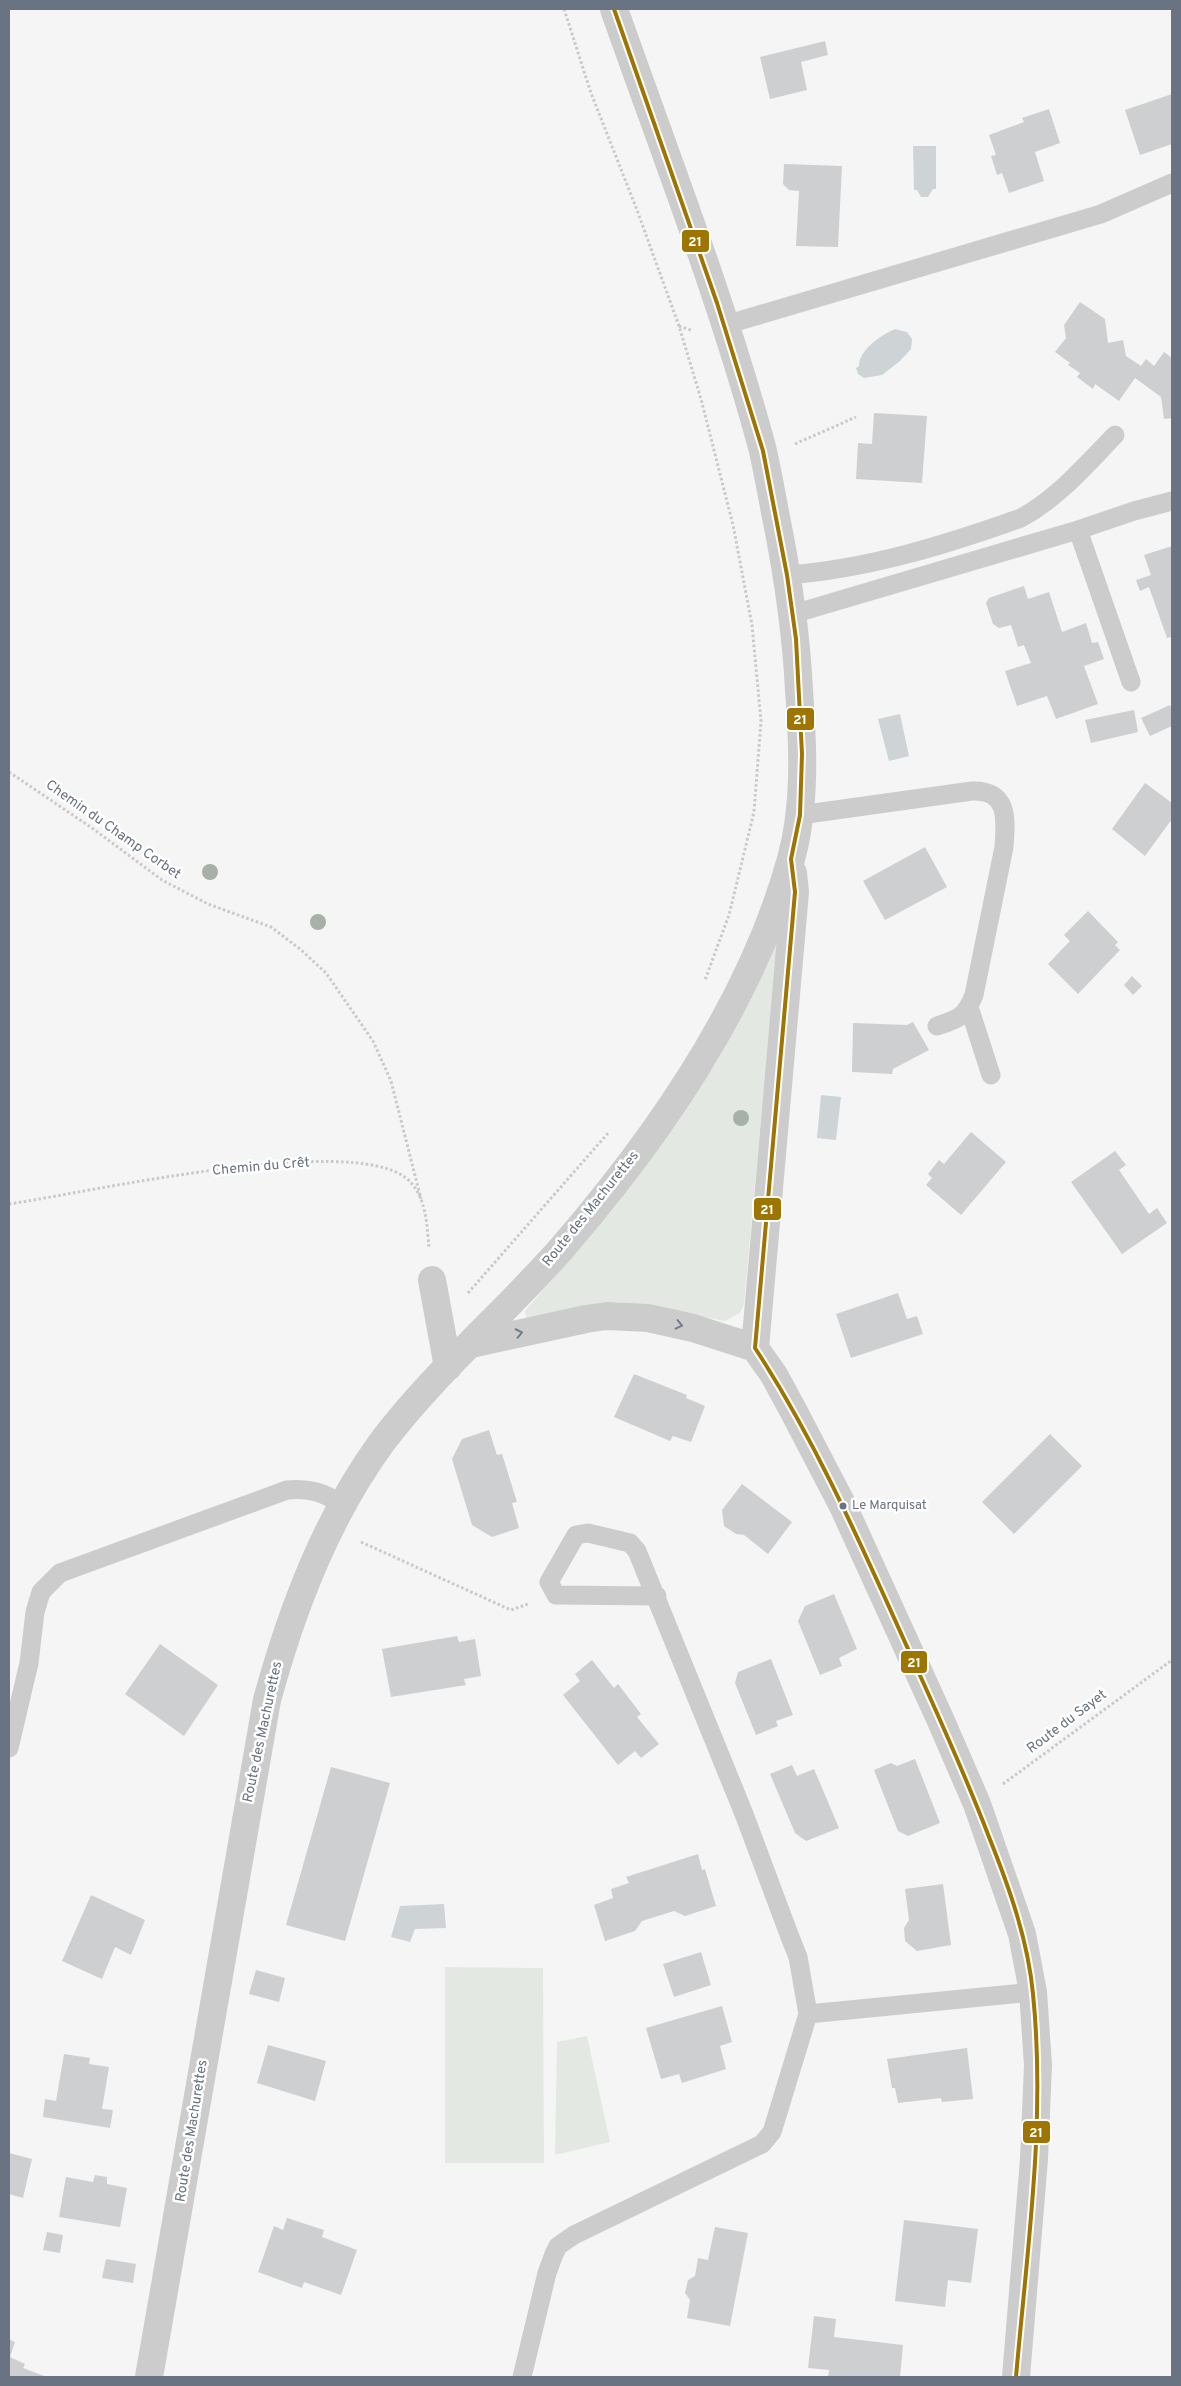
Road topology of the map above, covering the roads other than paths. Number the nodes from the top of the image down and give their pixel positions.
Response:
1 (614, 9) edge
2 (1172, 183) edge
3 (725, 325) junction
4 (1115, 435) dead end
5 (1172, 501) edge
6 (1078, 530) junction
7 (787, 575) junction
8 (793, 614) junction
9 (1131, 682) dead end
10 (800, 815) junction
11 (791, 859) junction
12 (969, 1007) junction
13 (937, 1026) dead end
14 (991, 1075) dead end
15 (432, 1280) road end
16 (471, 1344) junction
17 (755, 1348) junction
18 (448, 1367) junction
19 (336, 1516) junction
20 (657, 1596) junction
21 (9, 1748) edge
22 (1033, 1992) junction
23 (808, 2014) junction
24 (149, 2377) edge
25 (522, 2377) edge
26 (1016, 2377) edge

1 - 3 street, Route des Machurettes
2 - 3 lane
3 - 7 street, Route des Machurettes
4 - 7 lane
5 - 6 lane
6 - 8 lane
6 - 9 lane
7 - 8 street, Route des Machurettes
8 - 10 street, Route des Machurettes
10 - 11 street, Route des Machurettes
10 - 12 lane
11 - 16 street, Route des Machurettes
11 - 17 street
12 - 13 lane
12 - 14 lane
15 - 18 street
16 -> 17 street
16 - 18 street, Route des Machurettes
17 - 22 street
18 - 19 street, Route des Machurettes
19 - 21 lane
19 - 24 street, Route des Machurettes
20 - 20 lane
20 - 23 lane
22 - 23 lane
22 - 26 street
23 - 25 lane

